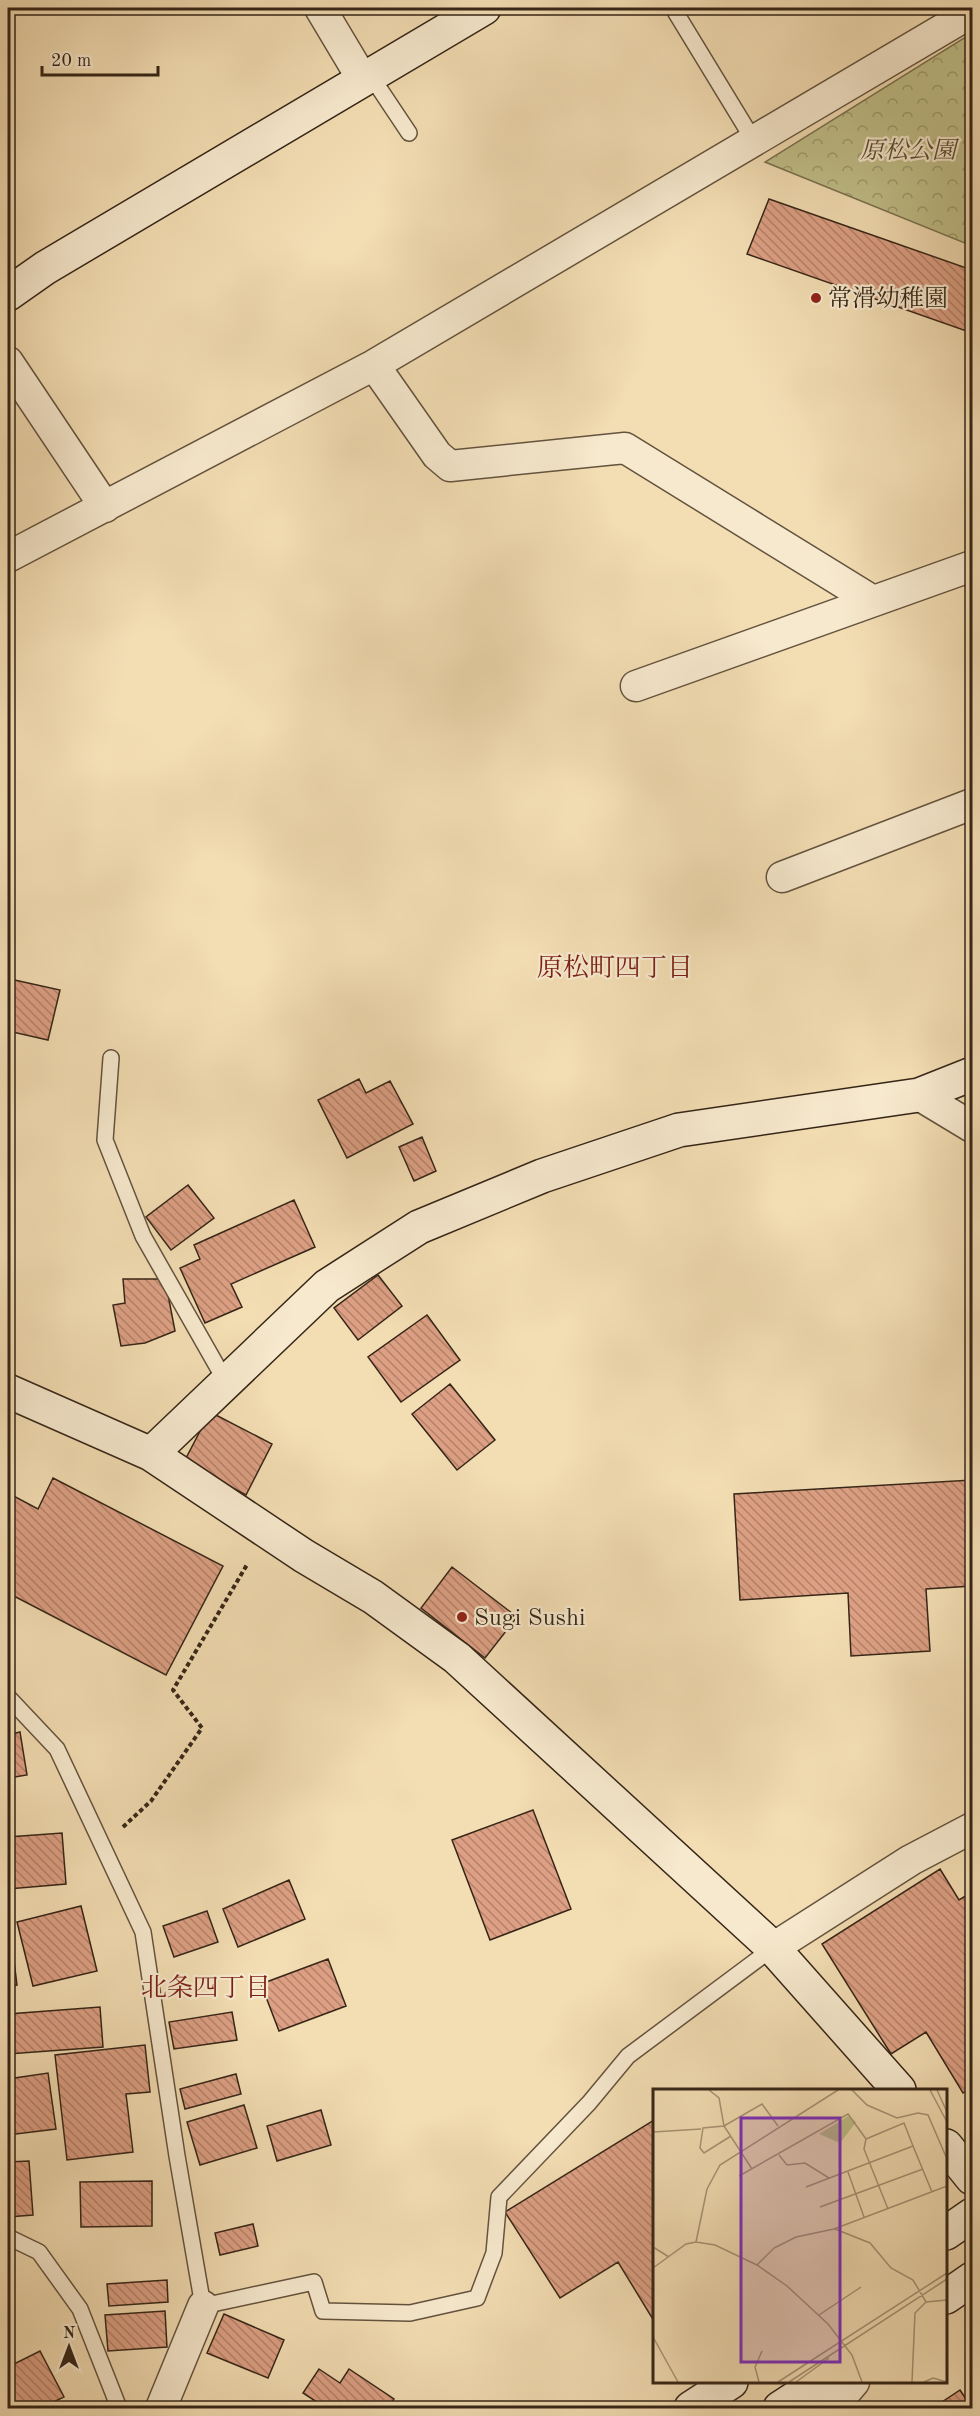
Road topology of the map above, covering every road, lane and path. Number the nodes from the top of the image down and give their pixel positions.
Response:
1 (320, 8) edge
2 (484, 8) edge
3 (673, 8) edge
4 (972, 12) edge
5 (367, 78) junction
6 (409, 133) dead end
7 (754, 141) junction
8 (8, 294) edge
9 (8, 362) edge
10 (374, 365) junction
11 (105, 507) junction
12 (8, 557) edge
13 (972, 566) edge
14 (873, 601) junction
15 (636, 686) dead end
16 (972, 804) edge
17 (783, 878) dead end
18 (111, 1058) dead end
19 (972, 1074) edge
20 (919, 1095) junction
21 (972, 1127) edge
22 (226, 1382) junction
23 (8, 1391) edge
24 (151, 1454) junction
25 (267, 1532) junction
26 (8, 1697) edge
27 (972, 1828) edge
28 (103, 1846) junction
29 (773, 1948) junction
30 (897, 2089) edge
31 (947, 2148) edge
32 (972, 2178) edge
33 (972, 2215) edge
34 (947, 2233) edge
35 (8, 2237) edge
36 (972, 2279) edge
37 (947, 2296) edge
38 (203, 2306) junction
39 (730, 2383) edge
40 (819, 2383) edge
41 (853, 2383) edge
42 (119, 2409) edge
43 (161, 2409) edge
44 (692, 2409) edge
45 (780, 2409) edge
46 (832, 2409) edge

1 - 5 street
2 - 5 street
3 - 7 lane
4 - 7 street
5 - 6 lane
5 - 8 street
7 - 10 street
9 - 11 street
10 - 11 street
10 - 14 street
11 - 12 street
13 - 14 street
14 - 15 street
16 - 17 street
18 - 22 lane
19 - 20 street
20 - 21 street
20 - 22 street
22 - 24 street
23 - 24 street
24 - 25 street
25 - 28 path
25 - 29 street
26 - 28 lane
27 - 29 street
28 - 38 lane
29 - 30 street
29 - 38 lane
31 - 32 street
33 - 34 street
35 - 42 lane
36 - 37 street
38 - 43 street
39 - 44 street
40 - 45 street
41 - 46 street

